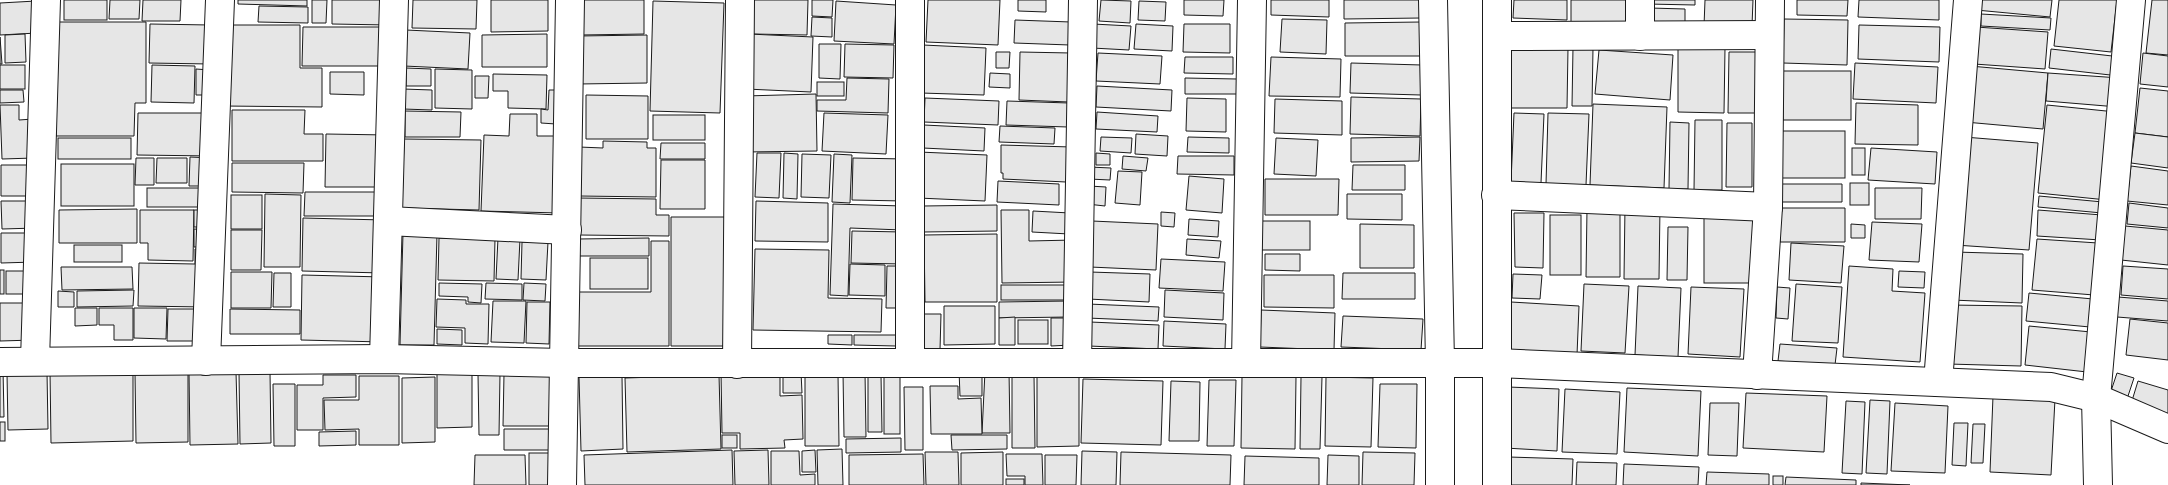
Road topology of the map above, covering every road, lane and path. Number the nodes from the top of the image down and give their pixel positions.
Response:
1 (46, 0) edge
2 (220, 0) edge
3 (394, 0) edge
4 (570, 0) edge
5 (740, 0) edge
6 (910, 0) edge
7 (1083, 0) edge
8 (1252, 0) edge
9 (1433, 0) edge
10 (1497, 0) edge
11 (1640, 0) edge
12 (1770, 0) edge
13 (1968, 0) edge
14 (2131, 0) edge
15 (1769, 35) junction
16 (1498, 36) junction
17 (1640, 36) junction
18 (1496, 195) junction
19 (1768, 206) junction
20 (388, 221) junction
21 (567, 230) junction
22 (384, 359) junction
23 (35, 361) junction
24 (206, 361) junction
25 (0, 362) edge
26 (910, 363) junction
27 (1077, 363) junction
28 (1246, 363) junction
29 (1440, 363) junction
30 (1497, 363) junction
31 (564, 364) junction
32 (737, 364) junction
33 (1757, 376) junction
34 (1938, 382) junction
35 (2096, 398) junction
36 (2168, 429) edge
37 (562, 485) edge
38 (1440, 485) edge
39 (1497, 485) edge
40 (2098, 485) edge

1 - 23 street
2 - 24 street
3 - 20 street
4 - 21 street
5 - 32 street
6 - 26 street
7 - 27 street
8 - 28 street
9 - 29 street
10 - 16 street
11 - 17 street
12 - 15 street
13 - 34 street
14 - 35 street
15 - 17 street
15 - 19 street
16 - 17 street
16 - 18 street
18 - 19 street
18 - 30 street
19 - 33 street
20 - 21 street
20 - 22 street
21 - 31 street
22 - 24 street
22 - 31 street
23 - 24 street
23 - 25 street
26 - 27 street
26 - 32 street
27 - 28 street
28 - 29 street
29 - 30 street
29 - 38 street
30 - 33 street
30 - 39 street
31 - 32 street
31 - 37 street
33 - 34 street
34 - 35 street
35 - 36 street
35 - 40 street

